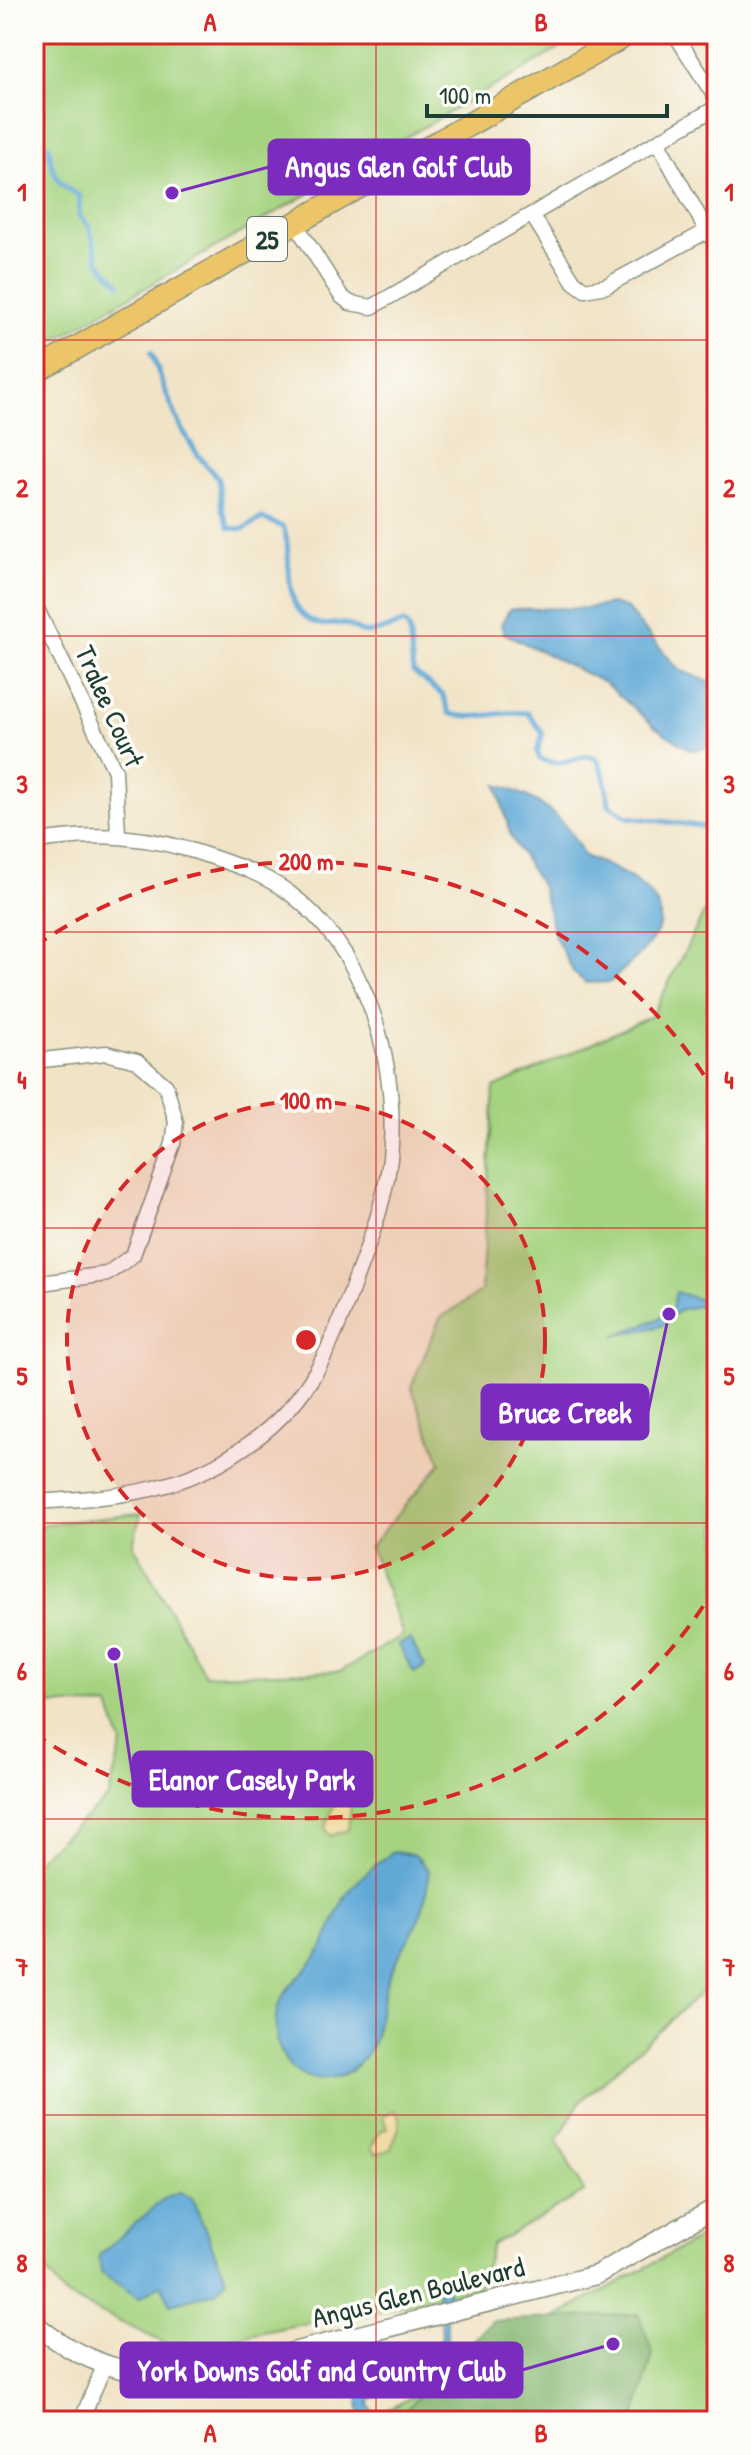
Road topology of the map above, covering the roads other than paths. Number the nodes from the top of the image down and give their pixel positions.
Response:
1 (628, 34) edge
2 (675, 34) edge
3 (717, 100) edge
4 (717, 107) edge
5 (658, 143) junction
6 (532, 215) junction
7 (295, 223) junction
8 (707, 231) junction
9 (717, 246) edge
10 (34, 372) edge
11 (34, 603) edge
12 (118, 835) junction
13 (34, 842) edge
14 (34, 1061) edge
15 (34, 1284) edge
16 (34, 1502) edge
17 (717, 2207) edge
18 (34, 2323) edge
19 (104, 2366) junction
20 (81, 2421) edge

1 - 7 main road, 25
2 - 3 street
4 - 5 street
5 - 6 street
5 - 8 street
6 - 7 street
6 - 8 street
7 - 10 main road, 25
8 - 9 street
11 - 12 street, Tralee Court
12 - 13 street
12 - 16 street
14 - 15 street
17 - 19 street, Angus Glen Boulevard
18 - 19 street, Angus Glen Boulevard
19 - 20 street

